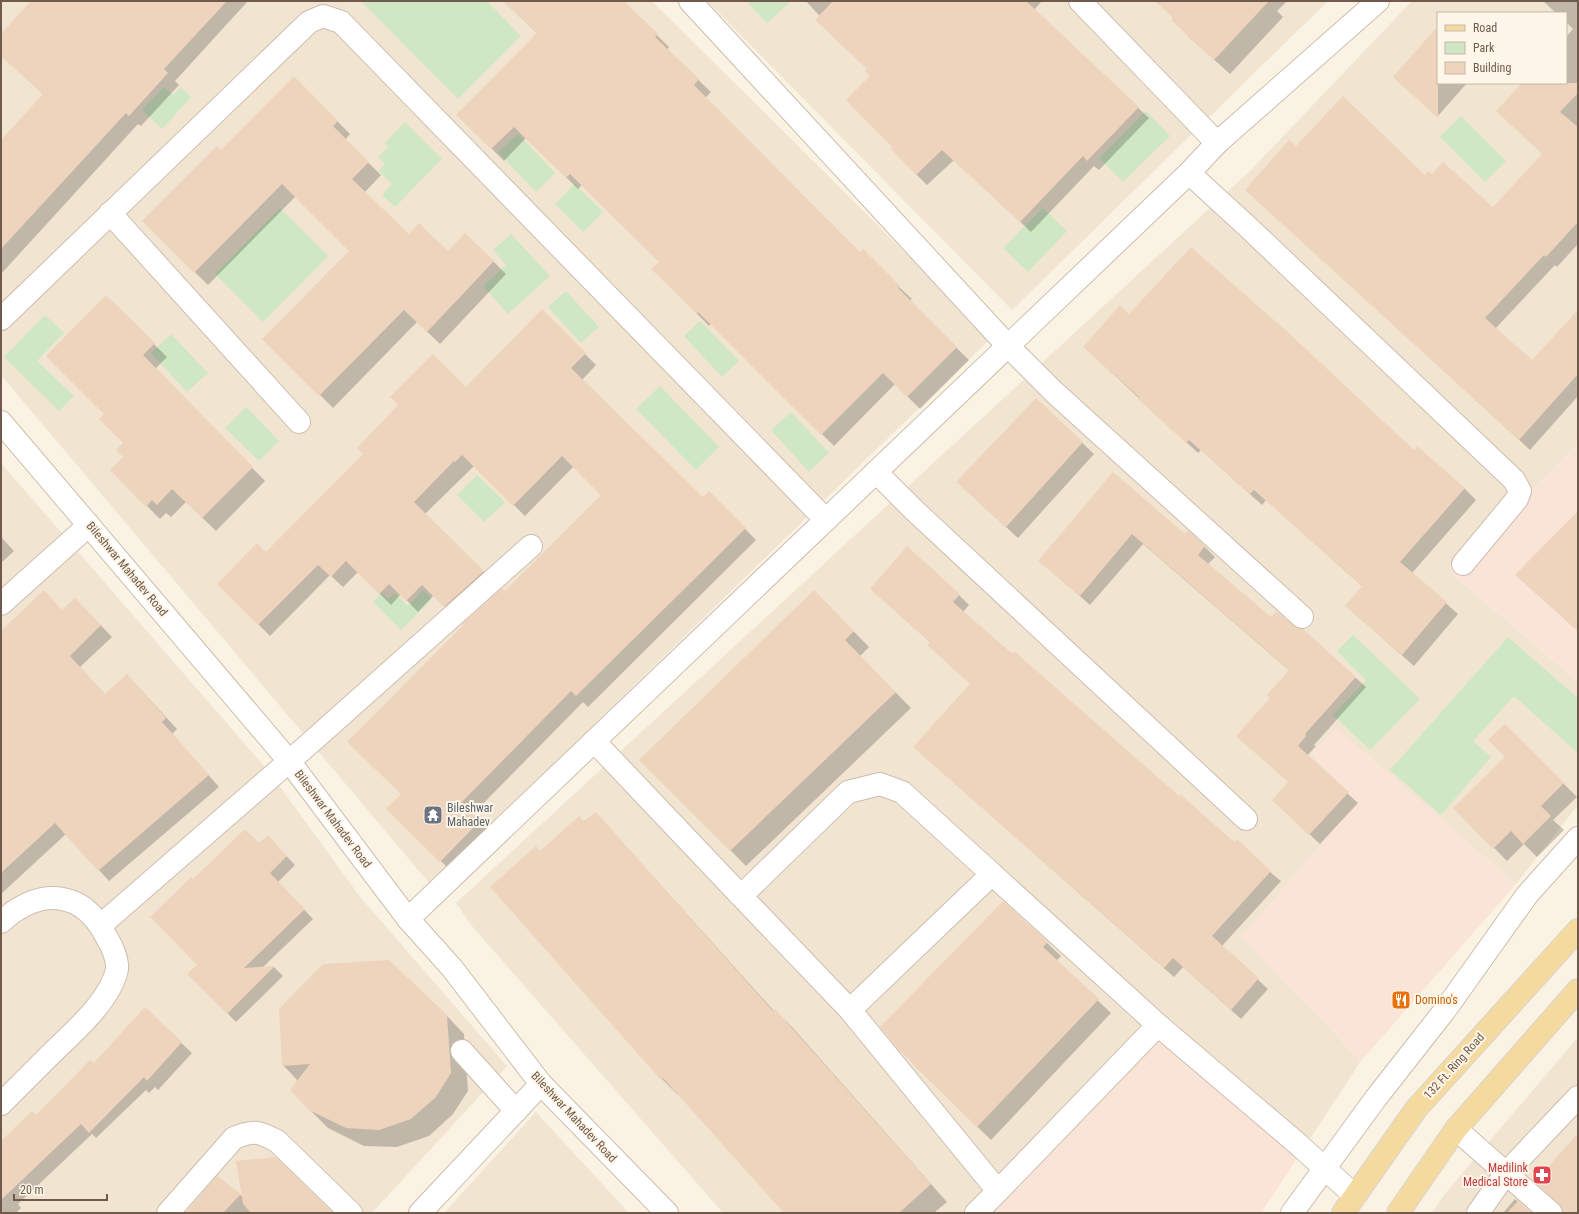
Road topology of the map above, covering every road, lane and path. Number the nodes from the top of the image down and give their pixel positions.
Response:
1 (690, 1) edge
2 (1080, 1) edge
3 (1378, 1) edge
4 (1217, 143) junction
5 (1189, 173) junction
6 (110, 213) junction
7 (1, 319) edge
8 (1008, 346) junction
9 (1, 422) edge
10 (299, 422) dead end
11 (876, 472) junction
12 (826, 520) junction
13 (89, 525) junction
14 (531, 546) dead end
15 (1463, 564) dead end
16 (1, 604) edge
17 (1302, 617) dead end
18 (594, 741) junction
19 (289, 761) junction
20 (1246, 819) dead end
21 (1578, 838) edge
22 (992, 874) junction
23 (741, 896) junction
24 (408, 919) junction
25 (1, 922) edge
26 (101, 924) junction
27 (1578, 930) edge
28 (1578, 990) edge
29 (850, 1010) junction
30 (1158, 1025) junction
31 (462, 1051) dead end
32 (541, 1084) junction
33 (1578, 1097) edge
34 (1, 1104) edge
35 (516, 1111) junction
36 (1456, 1129) junction
37 (1326, 1169) junction
38 (1506, 1173) junction
39 (998, 1191) junction
40 (1349, 1205) edge
41 (168, 1213) edge
42 (351, 1213) edge
43 (420, 1213) edge
44 (667, 1213) edge
45 (976, 1213) edge
46 (1292, 1213) edge
47 (1398, 1213) edge
48 (1478, 1213) edge
49 (1551, 1213) edge

1 - 8 street
2 - 4 street
3 - 4 street
4 - 5 street
5 - 8 street
5 - 15 street
6 - 7 street
6 - 10 street
6 - 12 street
8 - 11 street
8 - 17 street
9 - 13 street, Bileshwar Mahadev Road
11 - 12 street
11 - 20 street
12 - 18 street
13 - 16 street
13 - 19 street, Bileshwar Mahadev Road
14 - 19 street
18 - 23 street
18 - 24 street
19 - 24 street, Bileshwar Mahadev Road
19 - 26 street
21 - 37 street
22 - 23 street
22 - 29 street
22 - 30 street
23 - 29 street
24 - 32 street, Bileshwar Mahadev Road
25 - 26 street
26 - 34 street
27 - 40 main road, 132 Ft. Ring Road
28 - 36 main road
29 - 39 street
30 - 37 street
30 - 39 street
31 - 35 street
32 - 35 street
32 - 44 street, Bileshwar Mahadev Road
33 - 38 street
35 - 43 street
36 - 38 street
36 - 47 main road
37 - 40 street
37 - 46 street
38 - 48 street
38 - 49 street
39 - 45 street
41 - 42 street

